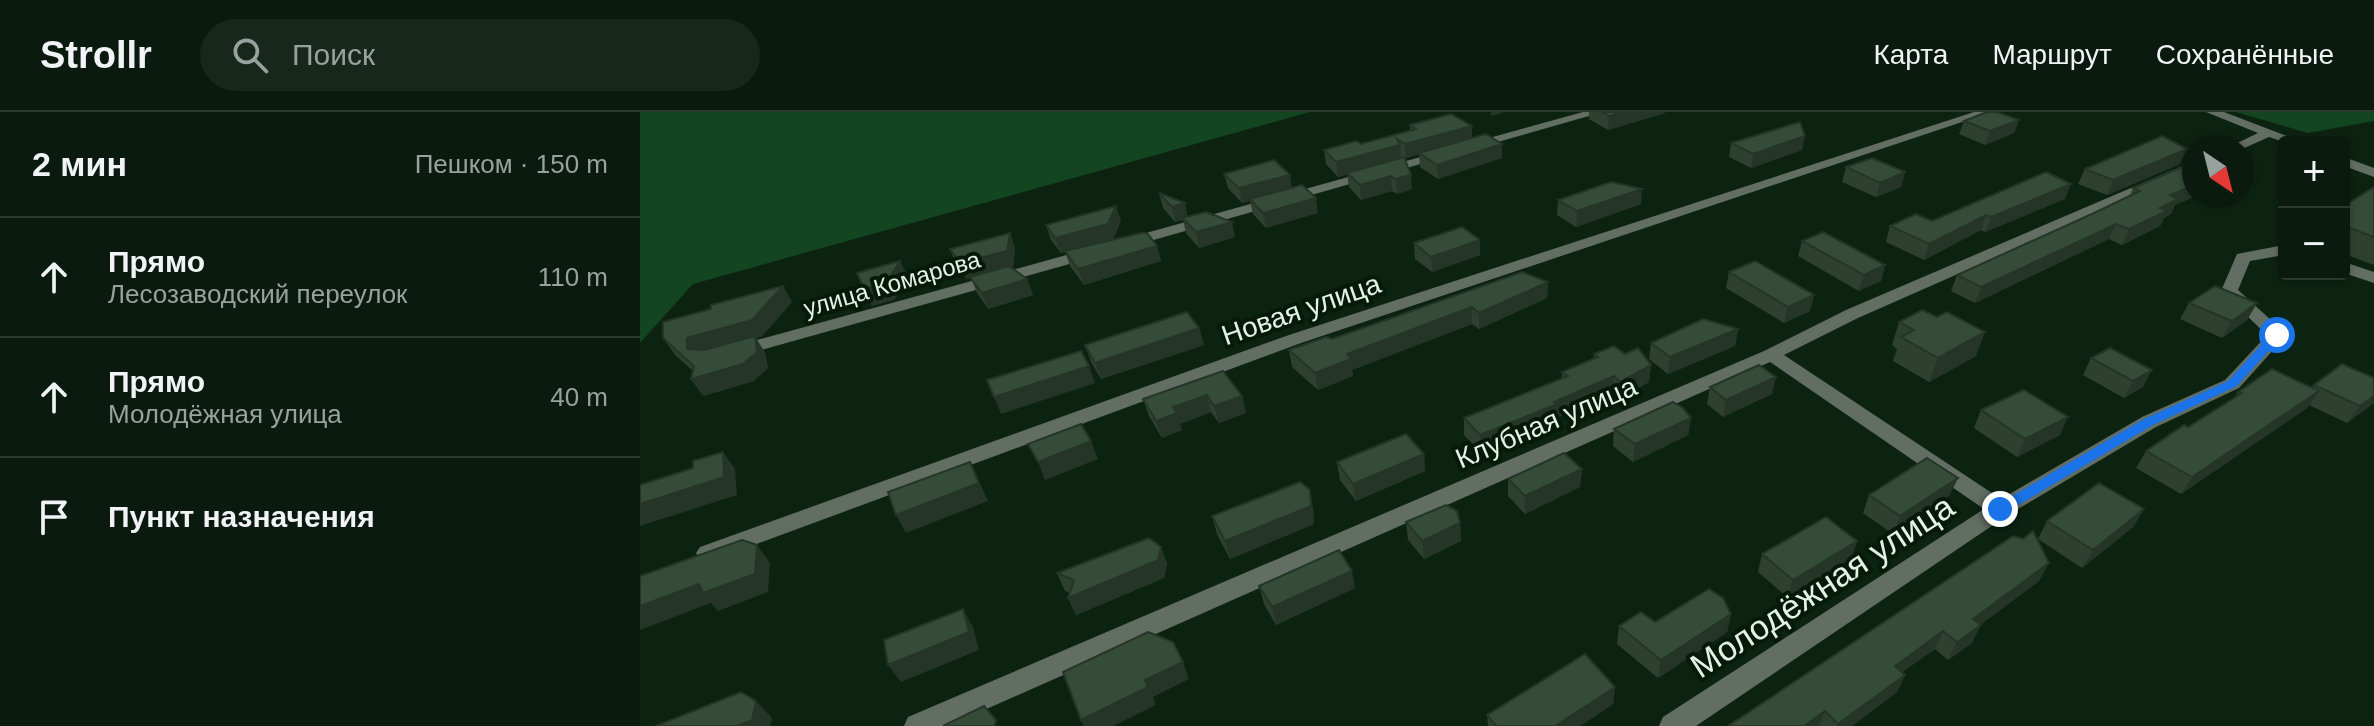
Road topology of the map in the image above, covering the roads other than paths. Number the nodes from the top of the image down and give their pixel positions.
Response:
1 (1597, 112) edge
2 (1986, 112) edge
3 (2212, 112) edge
4 (2270, 132) junction
5 (2280, 136) edge
6 (2254, 139) edge
7 (2350, 163) edge
8 (2182, 170) edge
9 (2374, 173) edge
10 (2278, 251) edge
11 (2350, 269) edge
12 (2374, 278) edge
13 (723, 355) edge
14 (1771, 355) junction
15 (2000, 509) junction
16 (685, 561) edge
17 (918, 726) edge
18 (1673, 726) edge

1 - 13 street, улица Комарова
2 - 16 street, Новая улица
3 - 4 street
4 - 5 street
4 - 6 street
7 - 9 street
8 - 14 street, Клубная улица
10 - 15 street, Молодёжная улица
11 - 12 street
14 - 15 street
14 - 17 street, Клубная улица
15 - 18 street, Молодёжная улица

